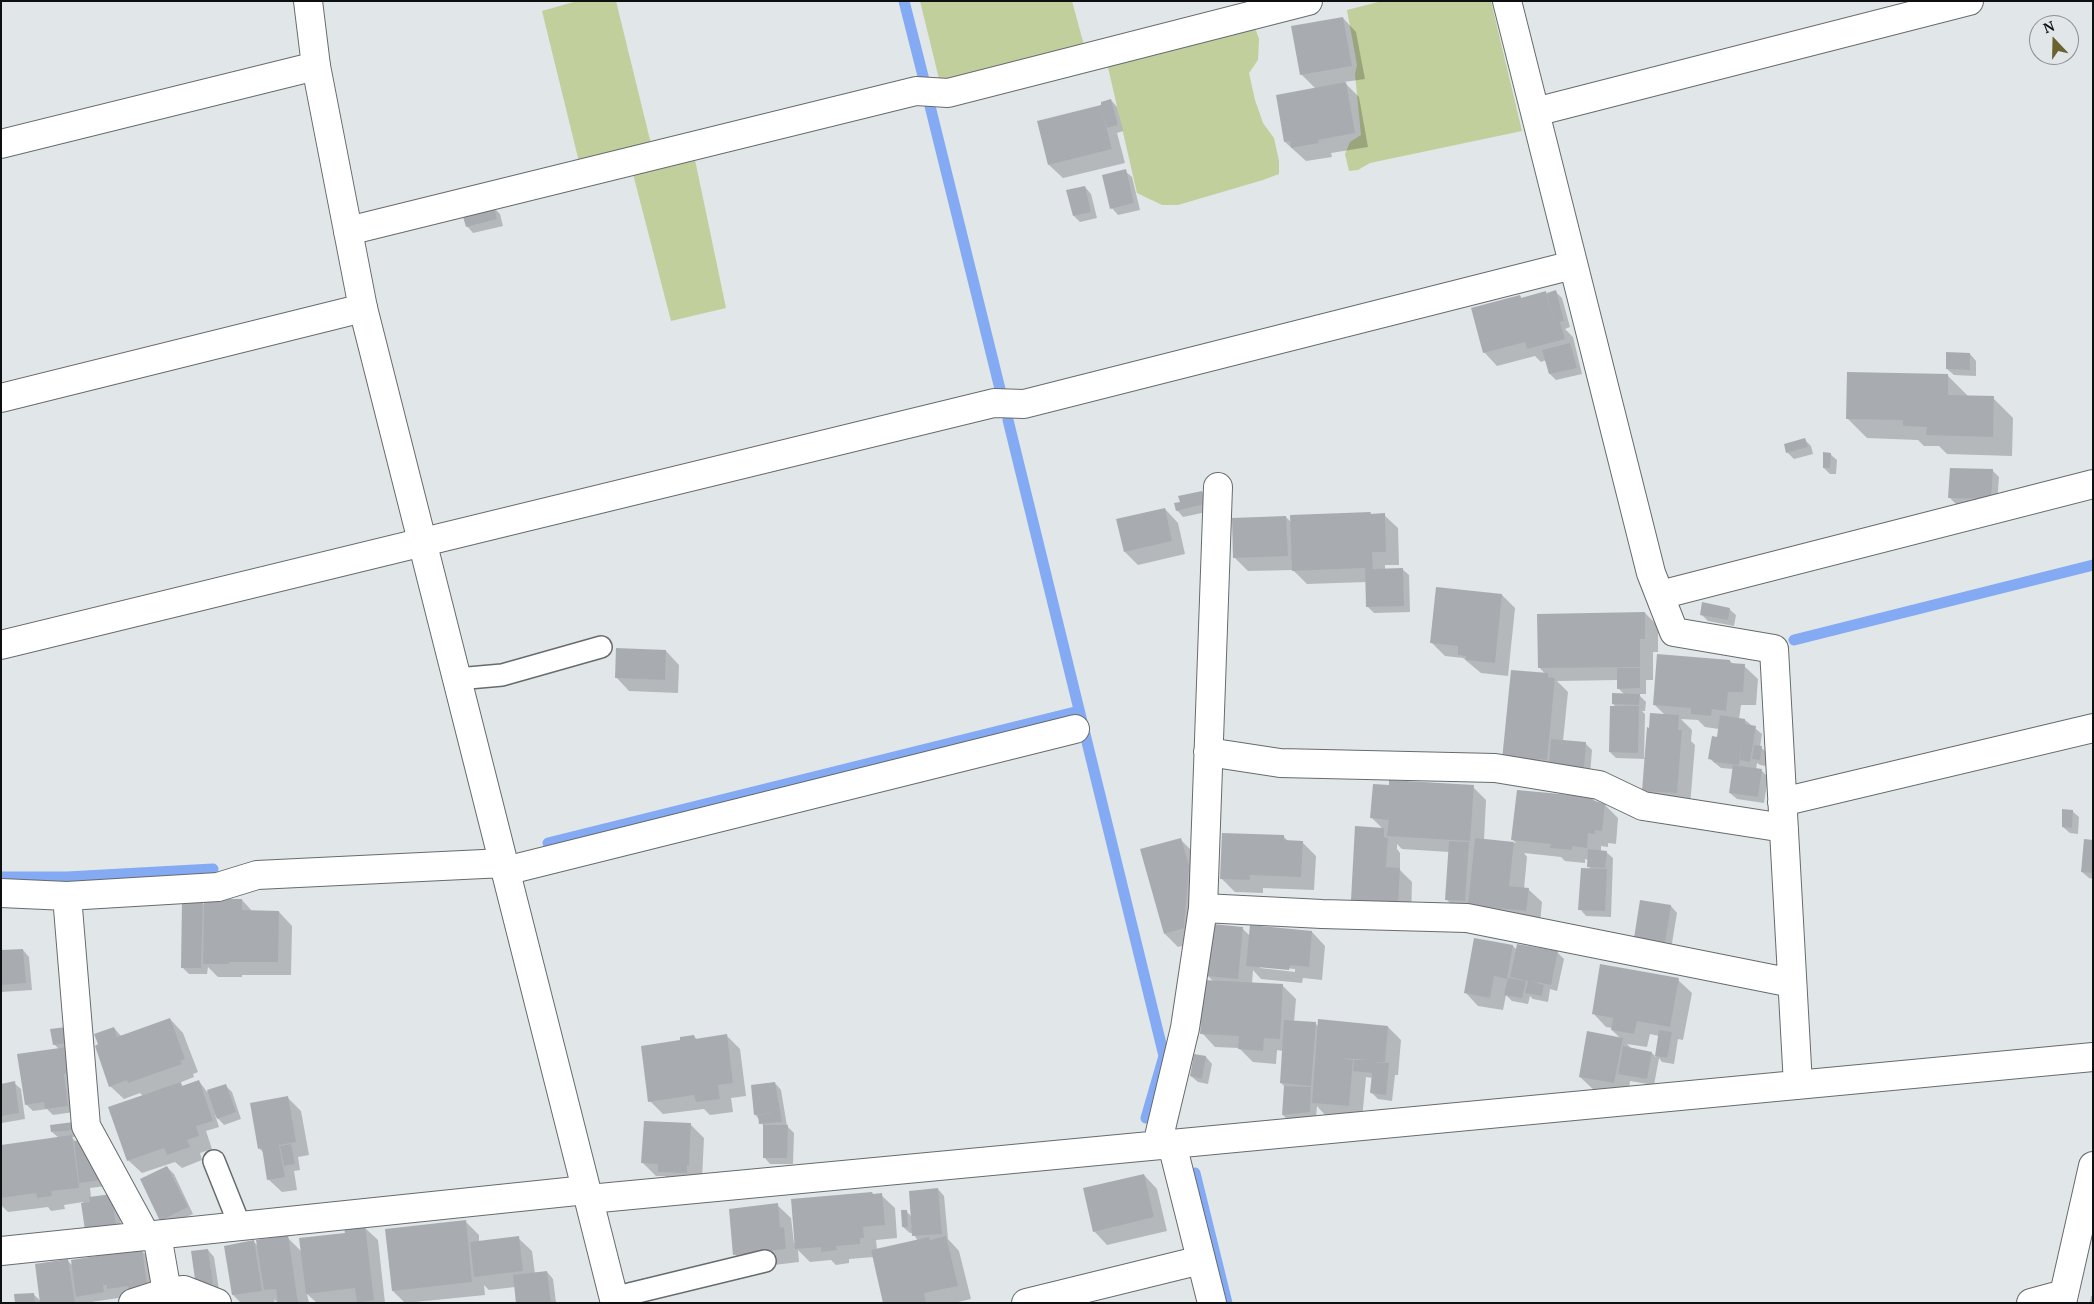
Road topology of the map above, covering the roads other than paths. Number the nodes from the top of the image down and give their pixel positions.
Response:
1 (308, 1) edge
2 (1308, 1) edge
3 (1507, 1) edge
4 (1969, 1) edge
5 (316, 66) junction
6 (1535, 112) junction
7 (1, 144) edge
8 (348, 231) junction
9 (1573, 265) junction
10 (363, 308) junction
11 (1, 398) edge
12 (2093, 484) edge
13 (1218, 487) dead end
14 (422, 543) junction
15 (1660, 595) junction
16 (1, 645) edge
17 (601, 647) dead end
18 (457, 679) junction
19 (2093, 728) edge
20 (1075, 729) dead end
21 (1208, 752) junction
22 (1783, 815) junction
23 (504, 867) junction
24 (1, 893) edge
25 (67, 896) junction
26 (1203, 908) junction
27 (1792, 983) junction
28 (2093, 1057) edge
29 (1798, 1085) junction
30 (1164, 1144) junction
31 (214, 1161) dead end
32 (2093, 1166) edge
33 (587, 1194) junction
34 (2086, 1224) edge
35 (240, 1226) junction
36 (152, 1236) junction
37 (1, 1251) edge
38 (1201, 1260) junction
39 (765, 1261) dead end
40 (167, 1292) junction
41 (2063, 1298) edge
42 (614, 1300) edge
43 (134, 1303) edge
44 (217, 1303) edge
45 (1026, 1303) edge
46 (1212, 1303) edge
47 (2031, 1303) edge

1 - 5 street
2 - 8 street
3 - 6 street
4 - 6 street
5 - 7 street
5 - 8 street
6 - 9 street
8 - 10 street
9 - 14 street
9 - 15 street
10 - 11 street
10 - 14 street
12 - 15 street
13 - 21 street
14 - 16 street
14 - 18 street
15 - 22 street
17 - 18 lane
18 - 23 street
19 - 22 street
20 - 23 street
21 - 22 street
21 - 26 street
22 - 27 street
23 - 25 street
23 - 33 street
24 - 25 street
25 - 36 street
26 - 27 street
26 - 30 street
27 - 29 street
28 - 29 street
29 - 30 street
30 - 33 street
30 - 38 street
31 - 35 lane
32 - 34 street
33 - 35 street
33 - 42 street
34 - 41 street
35 - 36 street
36 - 37 street
36 - 40 street
38 - 45 street
38 - 46 street
39 - 42 lane
40 - 43 street
40 - 44 street
41 - 47 street

